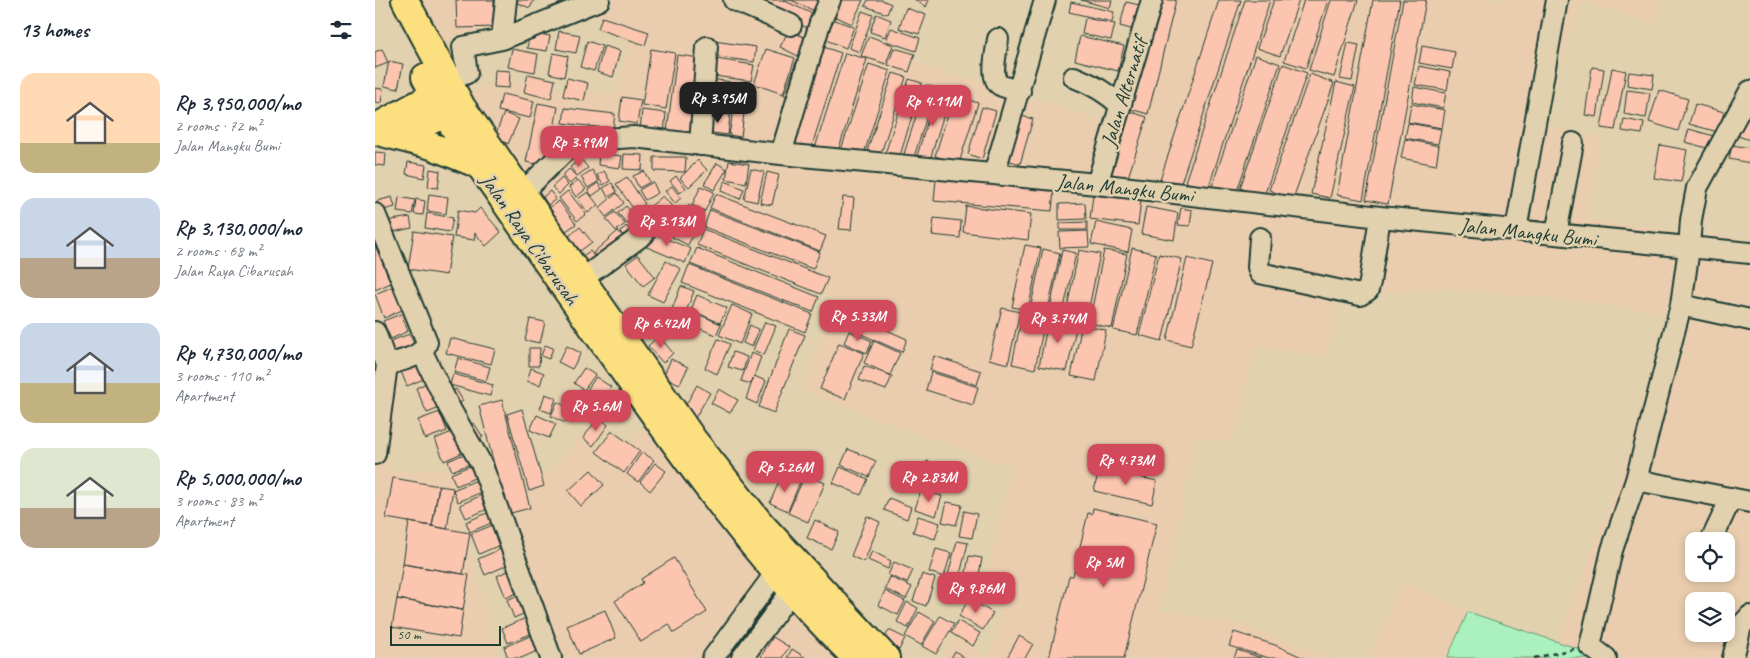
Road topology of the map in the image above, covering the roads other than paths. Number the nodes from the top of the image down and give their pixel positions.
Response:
1 (387, 0) edge
2 (405, 0) edge
3 (506, 0) edge
4 (599, 0) edge
5 (734, 0) edge
6 (830, 0) edge
7 (1045, 0) edge
8 (1152, 0) edge
9 (1557, 0) edge
10 (791, 25) dead end
11 (502, 39) junction
12 (998, 39) dead end
13 (707, 47) dead end
14 (1074, 77) dead end
15 (1019, 90) junction
16 (1750, 91) edge
17 (448, 97) junction
18 (1120, 105) junction
19 (376, 130) edge
20 (1573, 143) dead end
21 (700, 145) junction
22 (781, 154) junction
23 (479, 165) junction
24 (994, 174) junction
25 (1097, 184) junction
26 (522, 193) junction
27 (375, 214) edge
28 (1381, 217) junction
29 (1516, 230) junction
30 (644, 234) dead end
31 (1556, 234) junction
32 (1260, 238) dead end
33 (1689, 248) junction
34 (1750, 253) edge
35 (582, 279) junction
36 (1681, 305) junction
37 (1750, 320) edge
38 (375, 332) edge
39 (422, 352) junction
40 (387, 365) junction
41 (375, 454) edge
42 (1636, 480) junction
43 (1740, 500) edge
44 (1717, 532) edge
45 (785, 580) junction
46 (1750, 616) edge
47 (551, 658) edge
48 (713, 658) edge
49 (742, 658) edge
50 (856, 658) edge
51 (886, 658) edge
52 (1607, 658) edge
53 (1733, 658) edge

1 - 17 main road
2 - 17 main road
3 - 11 street
4 - 11 street
5 - 10 street
6 - 22 street
7 - 15 street
8 - 18 street, Jalan Alternatif
9 - 29 street
11 - 17 street
12 - 15 street
13 - 21 street
14 - 18 street
15 - 24 street
16 - 33 street
17 - 19 main road
17 - 23 main road, Jalan Raya Cibarusah
17 - 26 main road, Jalan Raya Cibarusah
18 - 25 street, Jalan Alternatif
19 - 23 main road
20 - 31 street
21 - 22 street, Jalan Mangku Bumi
21 - 26 street, Jalan Mangku Bumi
22 - 24 street, Jalan Mangku Bumi
23 - 45 main road, Jalan Raya Cibarusah
24 - 25 street, Jalan Mangku Bumi
25 - 28 street, Jalan Mangku Bumi
26 - 35 main road, Jalan Raya Cibarusah
27 - 39 street
28 - 29 street, Jalan Mangku Bumi
28 - 32 street
29 - 31 street, Jalan Mangku Bumi
30 - 35 street
31 - 33 street, Jalan Mangku Bumi
33 - 34 street, Jalan Mangku Bumi
33 - 36 street
35 - 51 main road, Jalan Raya Cibarusah
36 - 37 street
36 - 42 street
38 - 40 street
39 - 40 street
39 - 47 street
40 - 41 street
42 - 43 street
42 - 52 street
43 - 44 street
45 - 48 street
45 - 49 street
45 - 50 main road, Jalan Raya Cibarusah
46 - 53 street

